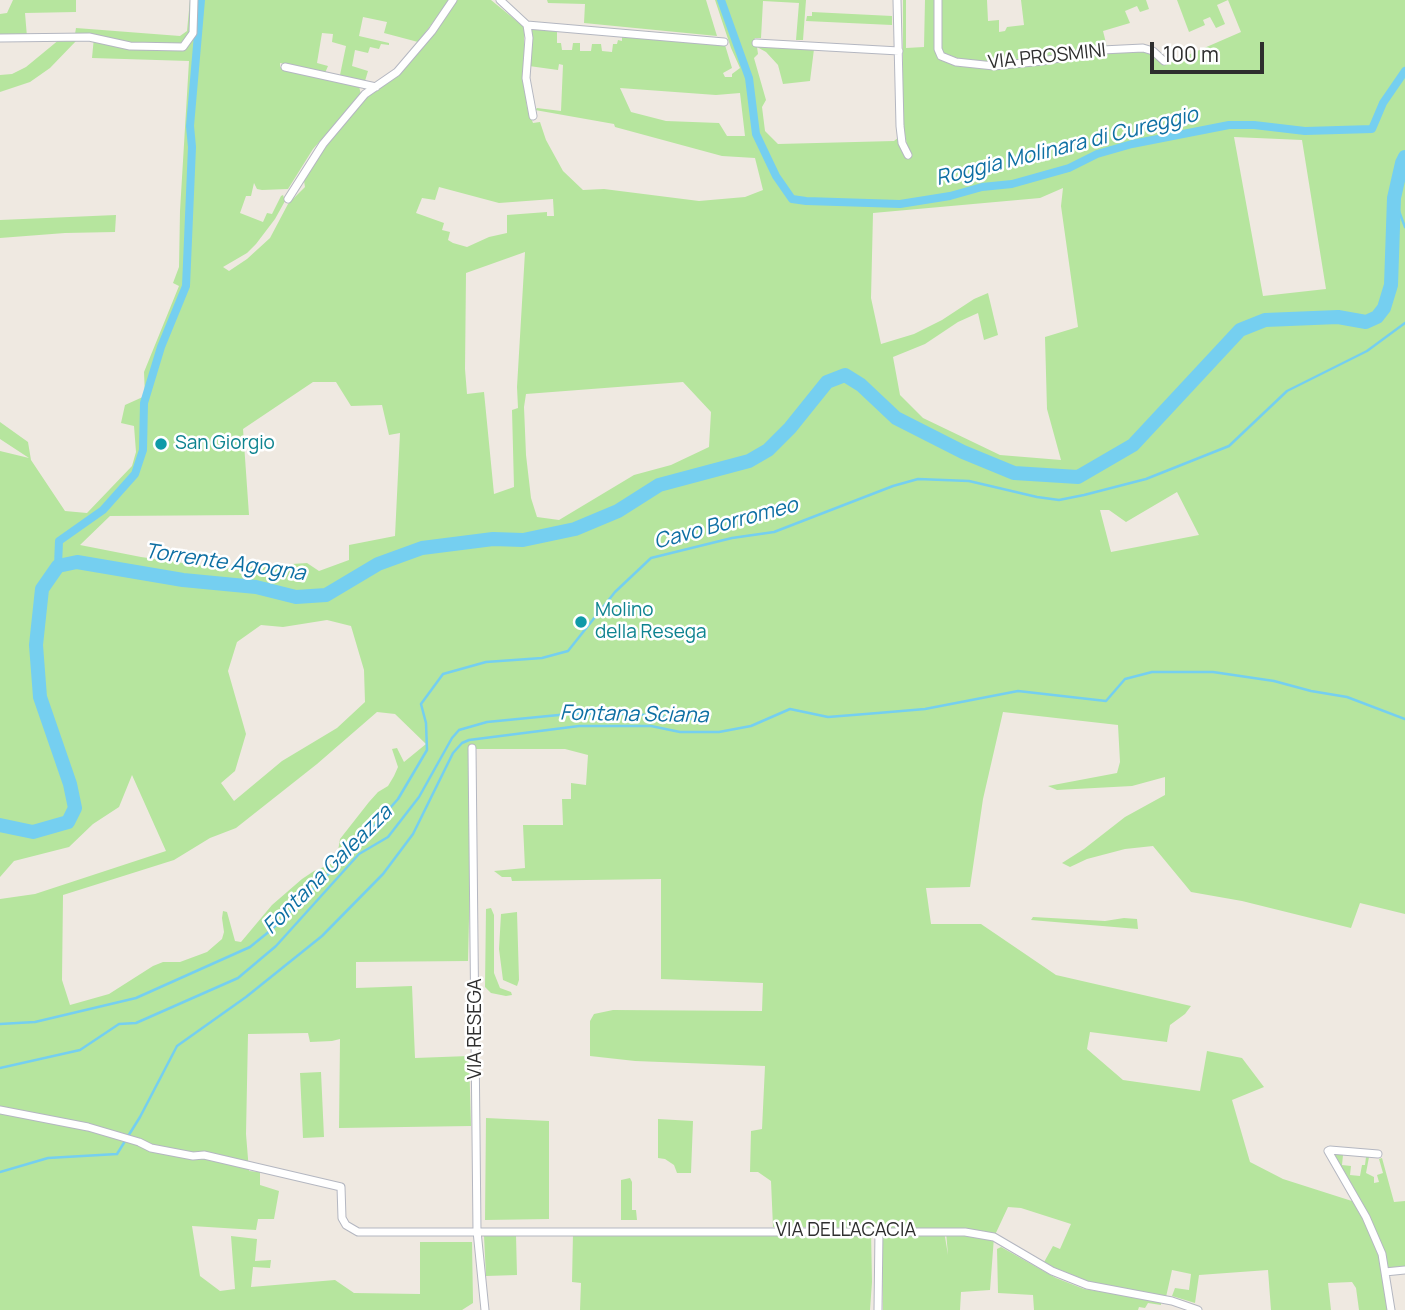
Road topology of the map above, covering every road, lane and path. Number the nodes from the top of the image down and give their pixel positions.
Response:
1 (194, 0) edge
2 (453, 0) edge
3 (500, 0) edge
4 (897, 0) edge
5 (938, 0) edge
6 (527, 25) junction
7 (0, 38) edge
8 (724, 42) dead end
9 (756, 43) dead end
10 (899, 51) junction
11 (1164, 61) dead end
12 (285, 67) dead end
13 (377, 87) junction
14 (533, 116) dead end
15 (908, 155) dead end
16 (288, 199) dead end
17 (472, 748) dead end
18 (0, 1110) edge
19 (1378, 1154) dead end
20 (477, 1231) junction
21 (879, 1231) junction
22 (1405, 1270) edge
23 (1385, 1272) junction
24 (485, 1310) edge
25 (878, 1310) edge
26 (1198, 1310) edge
27 (1391, 1310) edge

1 - 7 street
2 - 13 street
3 - 6 street
4 - 10 street
5 - 11 street, VIA PROSMINI
6 - 8 street
6 - 14 street
9 - 10 street
10 - 15 street
12 - 13 street
13 - 16 street
17 - 20 street, VIA RESEGA
18 - 20 street, VIA DELL'ACACIA
19 - 23 street
20 - 21 street, VIA DELL'ACACIA
20 - 24 street, VIA RESEGA
21 - 25 street
21 - 26 street, VIA DELL'ACACIA
22 - 23 street
23 - 27 street

